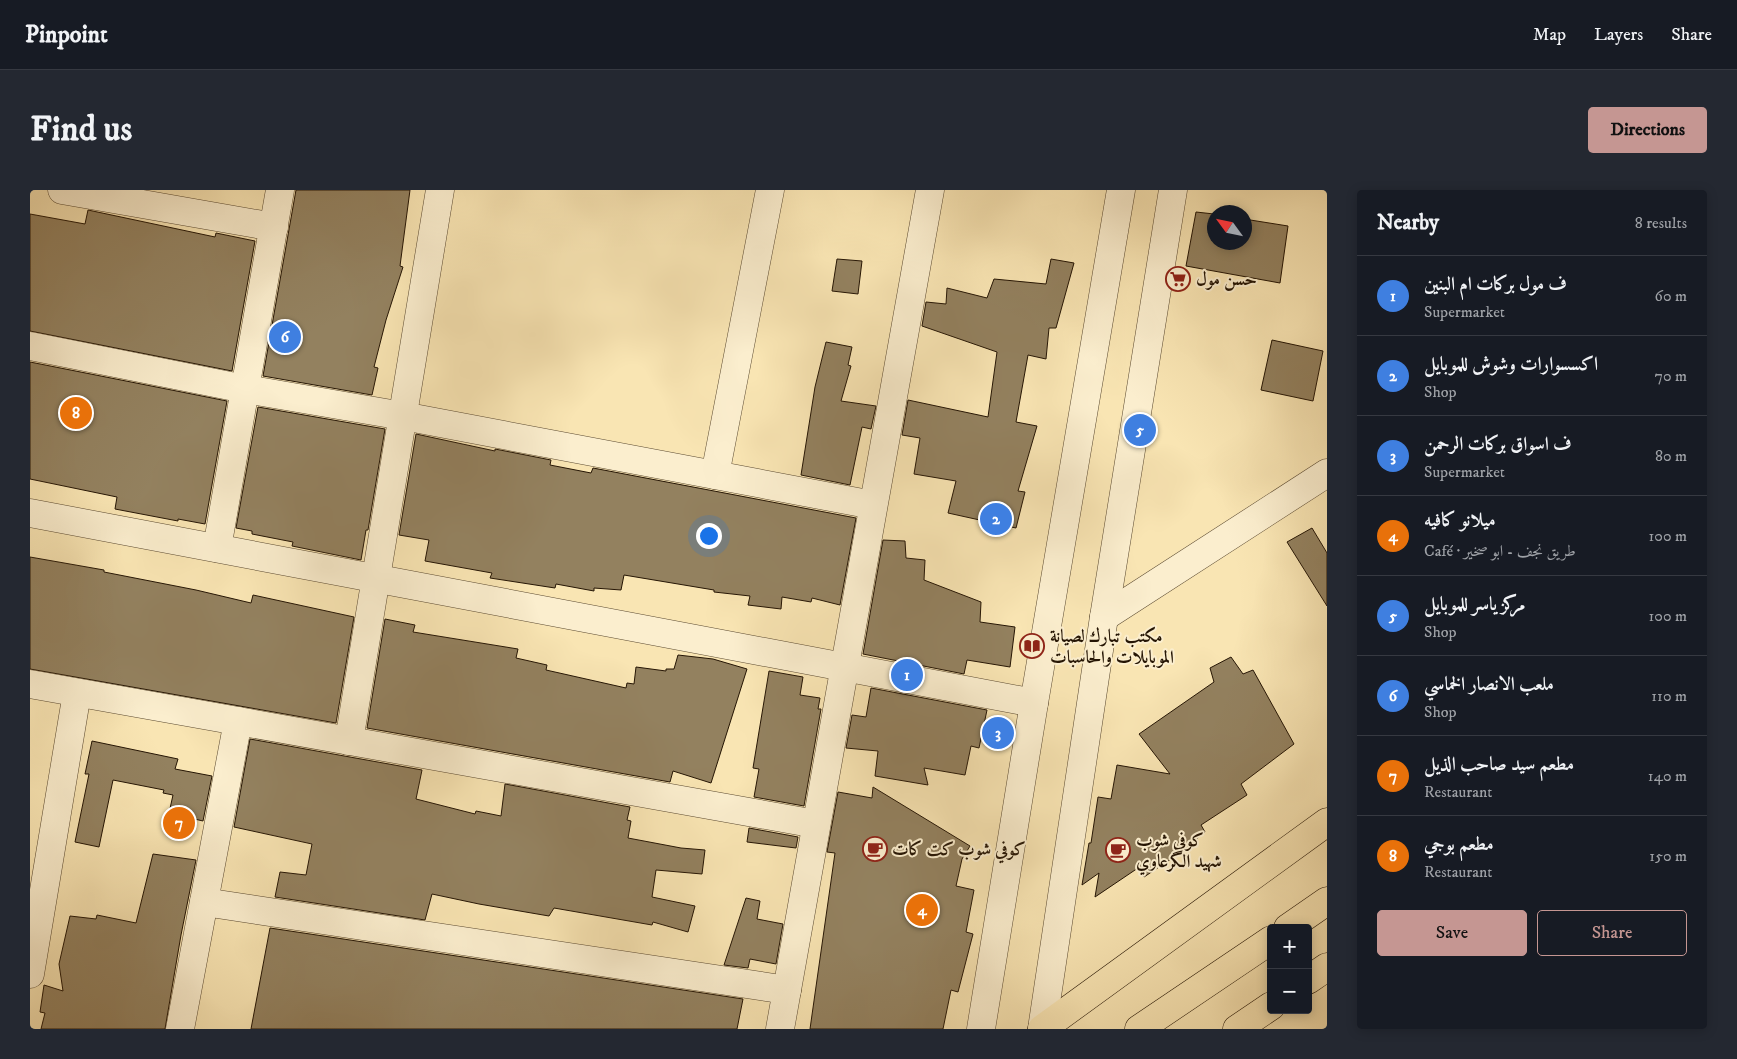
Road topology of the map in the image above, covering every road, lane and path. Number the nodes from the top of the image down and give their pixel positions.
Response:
1 (62, 190) edge
2 (280, 190) edge
3 (440, 190) edge
4 (770, 190) edge
5 (930, 190) edge
6 (1121, 190) edge
7 (1173, 190) edge
8 (274, 227) junction
9 (30, 346) edge
10 (245, 389) junction
11 (402, 416) junction
12 (1327, 473) edge
13 (715, 475) junction
14 (873, 505) junction
15 (30, 513) edge
16 (217, 548) junction
17 (376, 578) junction
18 (1104, 617) junction
19 (844, 667) junction
20 (30, 684) edge
21 (77, 692) junction
22 (1034, 703) junction
23 (238, 721) junction
24 (349, 741) junction
25 (1327, 822) edge
26 (816, 824) junction
27 (1327, 901) edge
28 (204, 902) junction
29 (1294, 924) edge
30 (1267, 943) edge
31 (1327, 968) edge
32 (30, 974) edge
33 (1312, 977) edge
34 (787, 990) junction
35 (1267, 1009) edge
36 (180, 1029) edge
37 (780, 1029) edge
38 (982, 1029) edge
39 (1042, 1029) edge
40 (1140, 1029) edge
41 (1237, 1029) edge

1 - 8 street
2 - 8 street
3 - 11 street
4 - 13 street
5 - 14 street
6 - 22 street
7 - 18 street
8 - 10 street
9 - 10 street
10 - 11 street
10 - 16 street
11 - 13 street
11 - 17 street
12 - 18 street
13 - 14 street
14 - 19 street
15 - 16 street
16 - 17 street
17 - 19 street
17 - 24 street
18 - 39 street
19 - 22 street
19 - 26 street
20 - 21 street
21 - 23 street
21 - 32 street
22 - 38 street
23 - 24 street
23 - 28 street
24 - 26 street
25 - 39 main road
26 - 34 street
27 - 29 main road
28 - 34 street
28 - 36 street
30 - 40 main road
31 - 33 main road
34 - 37 street
35 - 41 main road

